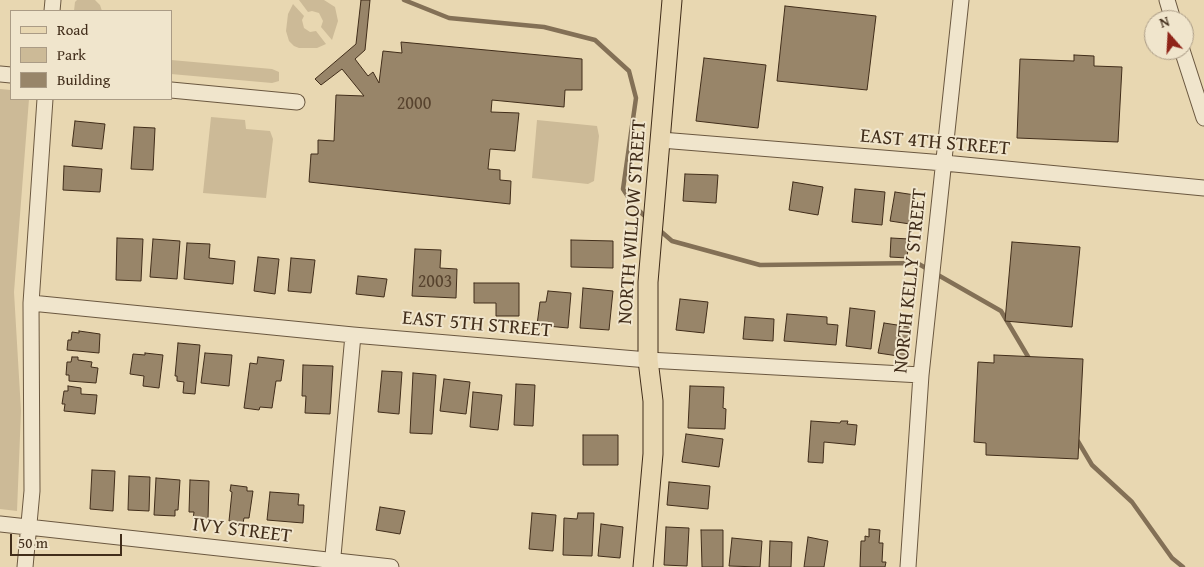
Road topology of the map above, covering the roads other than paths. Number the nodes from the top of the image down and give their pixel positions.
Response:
1 (672, 0) edge
2 (961, 0) edge
3 (1185, 60) edge
4 (172, 90) edge
5 (45, 100) edge
6 (297, 102) dead end
7 (1204, 118) edge
8 (661, 140) junction
9 (944, 163) junction
10 (1204, 188) edge
11 (31, 303) junction
12 (353, 335) junction
13 (648, 360) junction
14 (921, 375) junction
15 (0, 524) edge
16 (29, 527) junction
17 (332, 564) edge
18 (25, 567) edge
19 (391, 567) edge
20 (642, 567) edge
21 (908, 567) edge

1 - 8 main road, NORTH WILLOW STREET
2 - 9 street, NORTH KELLY STREET
3 - 7 street
4 - 6 street
5 - 11 street
8 - 9 street, EAST 4TH STREET
8 - 13 main road, NORTH WILLOW STREET
9 - 10 street, EAST 4TH STREET
9 - 14 street, NORTH KELLY STREET
11 - 12 street, EAST 5TH STREET
11 - 16 street
12 - 13 street, EAST 5TH STREET
12 - 17 street
13 - 14 street, EAST 5TH STREET
13 - 20 main road, NORTH WILLOW STREET
14 - 21 street, NORTH KELLY STREET
15 - 16 street, IVY STREET
16 - 17 street, IVY STREET
16 - 18 street
17 - 19 street, IVY STREET

